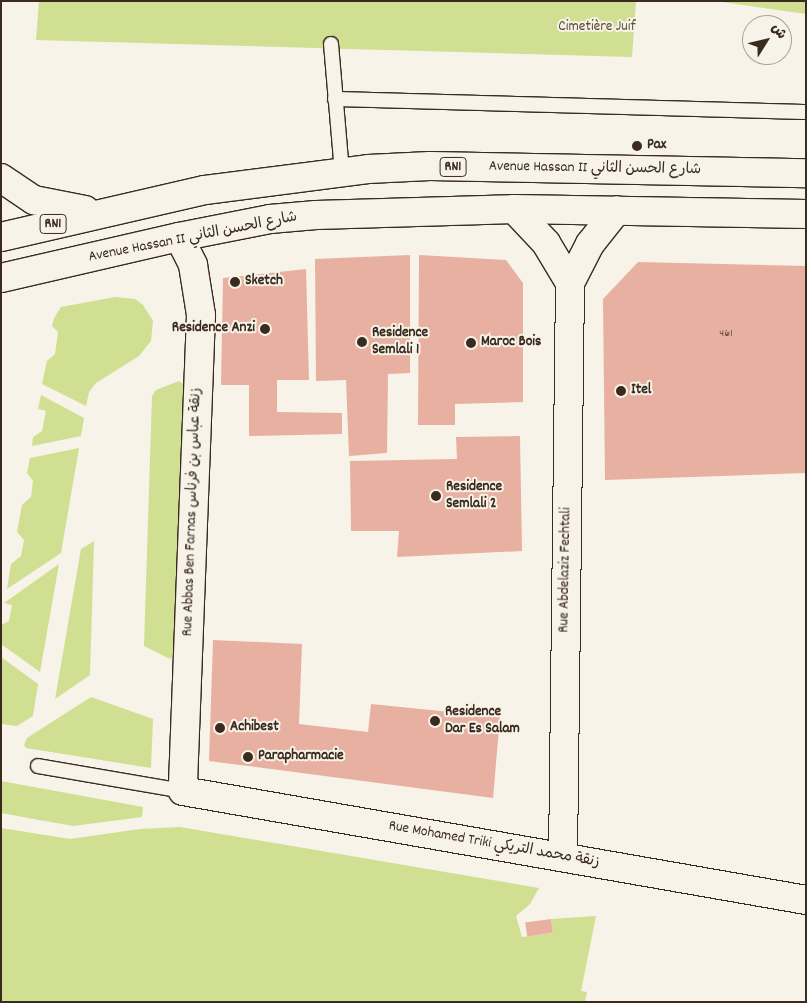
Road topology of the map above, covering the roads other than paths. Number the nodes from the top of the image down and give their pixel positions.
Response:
1 (331, 44) dead end
2 (335, 100) junction
3 (806, 112) edge
4 (342, 172) junction
5 (806, 173) edge
6 (1, 178) edge
7 (514, 209) junction
8 (617, 210) junction
9 (104, 212) junction
10 (806, 214) edge
11 (1, 237) edge
12 (179, 237) junction
13 (1, 278) edge
14 (570, 283) junction
15 (38, 766) dead end
16 (183, 791) junction
17 (563, 857) junction
18 (806, 900) edge

1 - 2 lane
2 - 3 lane
2 - 4 lane
4 - 5 street, Avenue Hassan II شارع الحسن الثاني / RN1
4 - 9 street, Avenue Hassan II شارع الحسن الثاني / RN1
6 - 9 street
7 - 8 street, Avenue Hassan II شارع الحسن الثاني
7 - 12 street, Avenue Hassan II شارع الحسن الثاني
7 - 14 street
8 - 10 street, Avenue Hassan II شارع الحسن الثاني
8 - 14 street
9 - 11 street, Avenue Hassan II شارع الحسن الثاني / RN1
12 - 13 street, Avenue Hassan II شارع الحسن الثاني
12 - 16 street, Rue Abbas Ben Farnas زنقة عباس بن فرناس
14 - 17 street, Rue Abdelaziz Fechtali
15 - 16 lane
16 - 17 street, Rue Mohamed Triki زنقة محمد التريكي
17 - 18 street, Rue Mohamed Triki زنقة محمد التريكي

